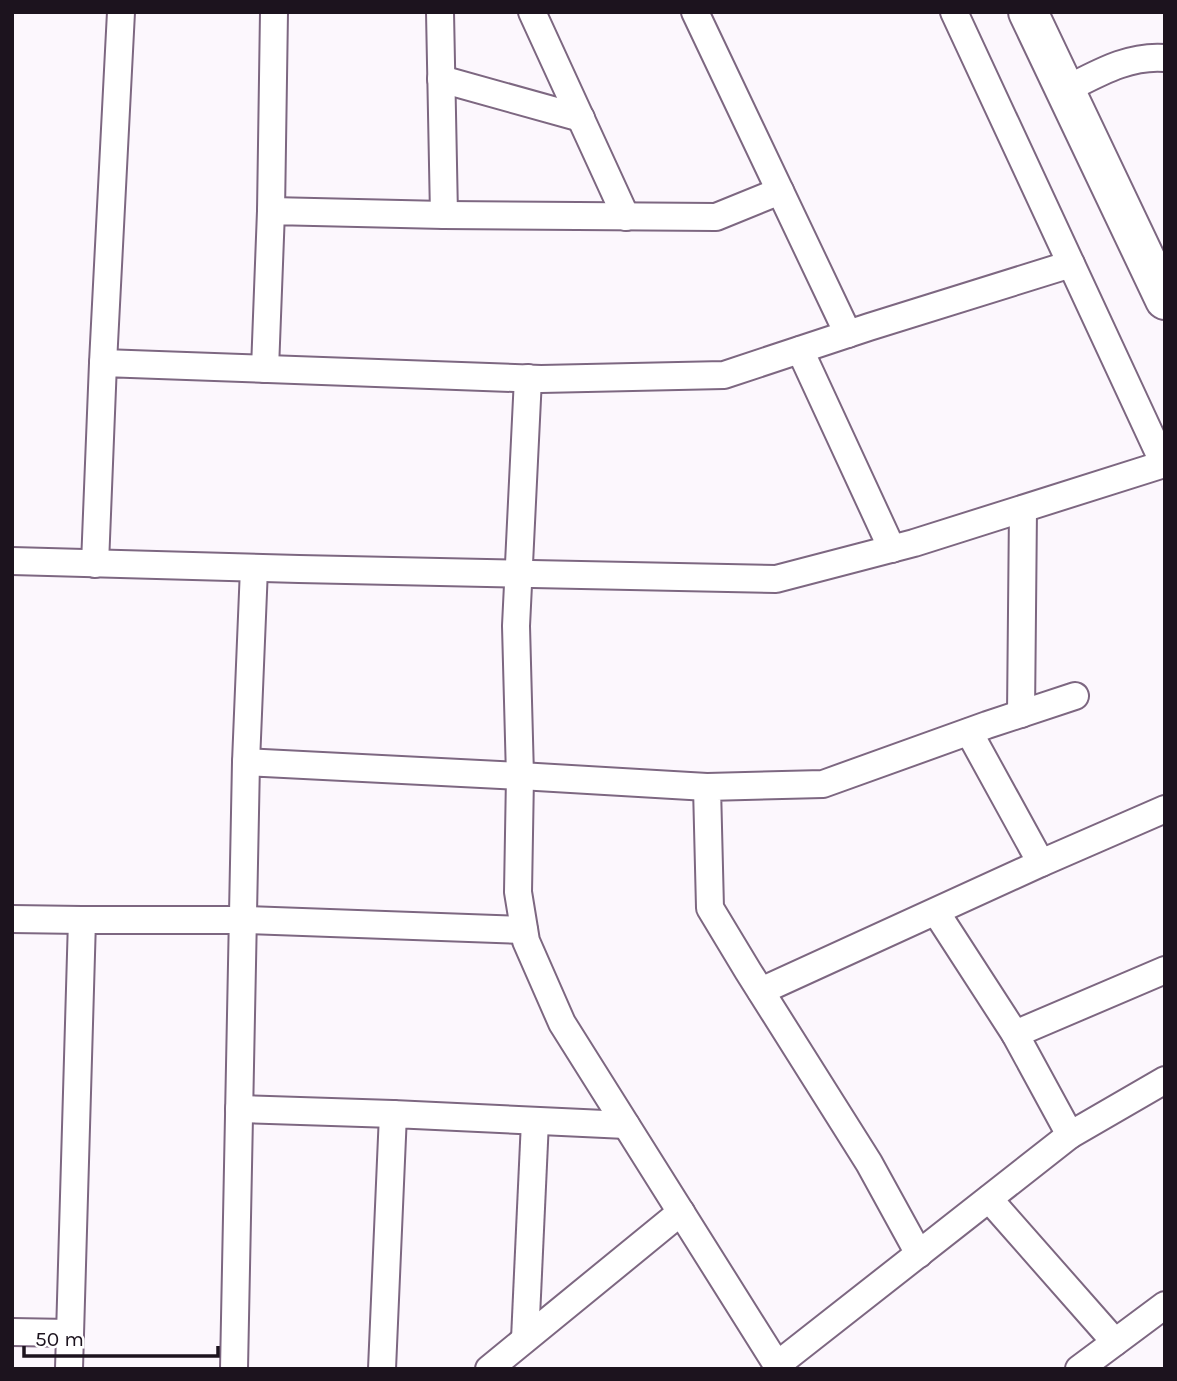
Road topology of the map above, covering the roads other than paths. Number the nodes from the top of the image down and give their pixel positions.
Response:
1 (121, 12) edge
2 (274, 12) edge
3 (440, 12) edge
4 (532, 12) edge
5 (695, 12) edge
6 (954, 12) edge
7 (1028, 12) edge
8 (1165, 58) edge
9 (441, 79) junction
10 (1065, 90) junction
11 (581, 118) junction
12 (780, 191) junction
13 (271, 211) junction
14 (444, 215) junction
15 (626, 217) junction
16 (1071, 264) junction
17 (1165, 300) edge
18 (848, 334) junction
19 (800, 350) junction
20 (103, 363) junction
21 (265, 369) junction
22 (528, 378) junction
23 (1164, 465) edge
24 (1023, 509) junction
25 (892, 549) junction
26 (12, 561) edge
27 (95, 564) junction
28 (254, 568) junction
29 (519, 575) junction
30 (1075, 696) dead end
31 (1021, 713) junction
32 (969, 732) junction
33 (246, 762) junction
34 (520, 776) junction
35 (708, 787) junction
36 (1165, 809) edge
37 (1041, 863) junction
38 (936, 912) junction
39 (12, 919) edge
40 (82, 920) junction
41 (244, 920) junction
42 (524, 930) junction
43 (1165, 970) edge
44 (761, 991) junction
45 (1015, 1034) junction
46 (1165, 1080) edge
47 (239, 1109) junction
48 (393, 1114) junction
49 (536, 1121) junction
50 (626, 1125) junction
51 (1070, 1135) junction
52 (989, 1199) junction
53 (681, 1212) junction
54 (919, 1254) junction
55 (1165, 1305) edge
56 (12, 1332) edge
57 (70, 1333) junction
58 (525, 1339) junction
59 (1115, 1342) junction
60 (775, 1367) edge
61 (69, 1369) edge
62 (234, 1369) edge
63 (382, 1369) edge
64 (489, 1369) edge
65 (1079, 1369) edge

1 - 20 street
2 - 13 street
3 - 9 street
4 - 11 street
5 - 12 street
6 - 16 street
7 - 10 main road
8 - 10 street
9 - 11 street
9 - 14 street
10 - 17 main road
11 - 15 street
12 - 15 street
12 - 18 street
13 - 14 street
13 - 21 street
14 - 15 street
16 - 18 street
16 - 23 street
18 - 19 street
19 - 22 street
19 - 25 street
20 - 21 street
20 - 27 street
21 - 22 street
22 - 29 street
23 - 24 street
24 - 25 street
24 - 31 street
25 - 29 street
26 - 27 street
27 - 28 street
28 - 29 street
28 - 33 street
29 - 34 street
30 - 31 street
31 - 32 street
32 - 35 street
32 - 37 street
33 - 34 street
33 - 41 street
34 - 35 street
34 - 42 street
35 - 44 street
36 - 37 street
37 - 38 street
38 - 44 street
38 - 45 street
39 - 40 street
40 - 41 street
40 - 57 street
41 - 42 street
41 - 47 street
42 - 50 street
43 - 45 street
44 - 54 street
45 - 51 street
46 - 51 street
47 - 48 street
47 - 62 street
48 - 49 street
48 - 63 street
49 - 50 street
49 - 58 street
50 - 53 street
51 - 52 street
52 - 54 street
52 - 59 street
53 - 58 street
53 - 60 street
54 - 60 street
55 - 59 street
56 - 57 street
57 - 61 street
58 - 64 street
59 - 65 street

